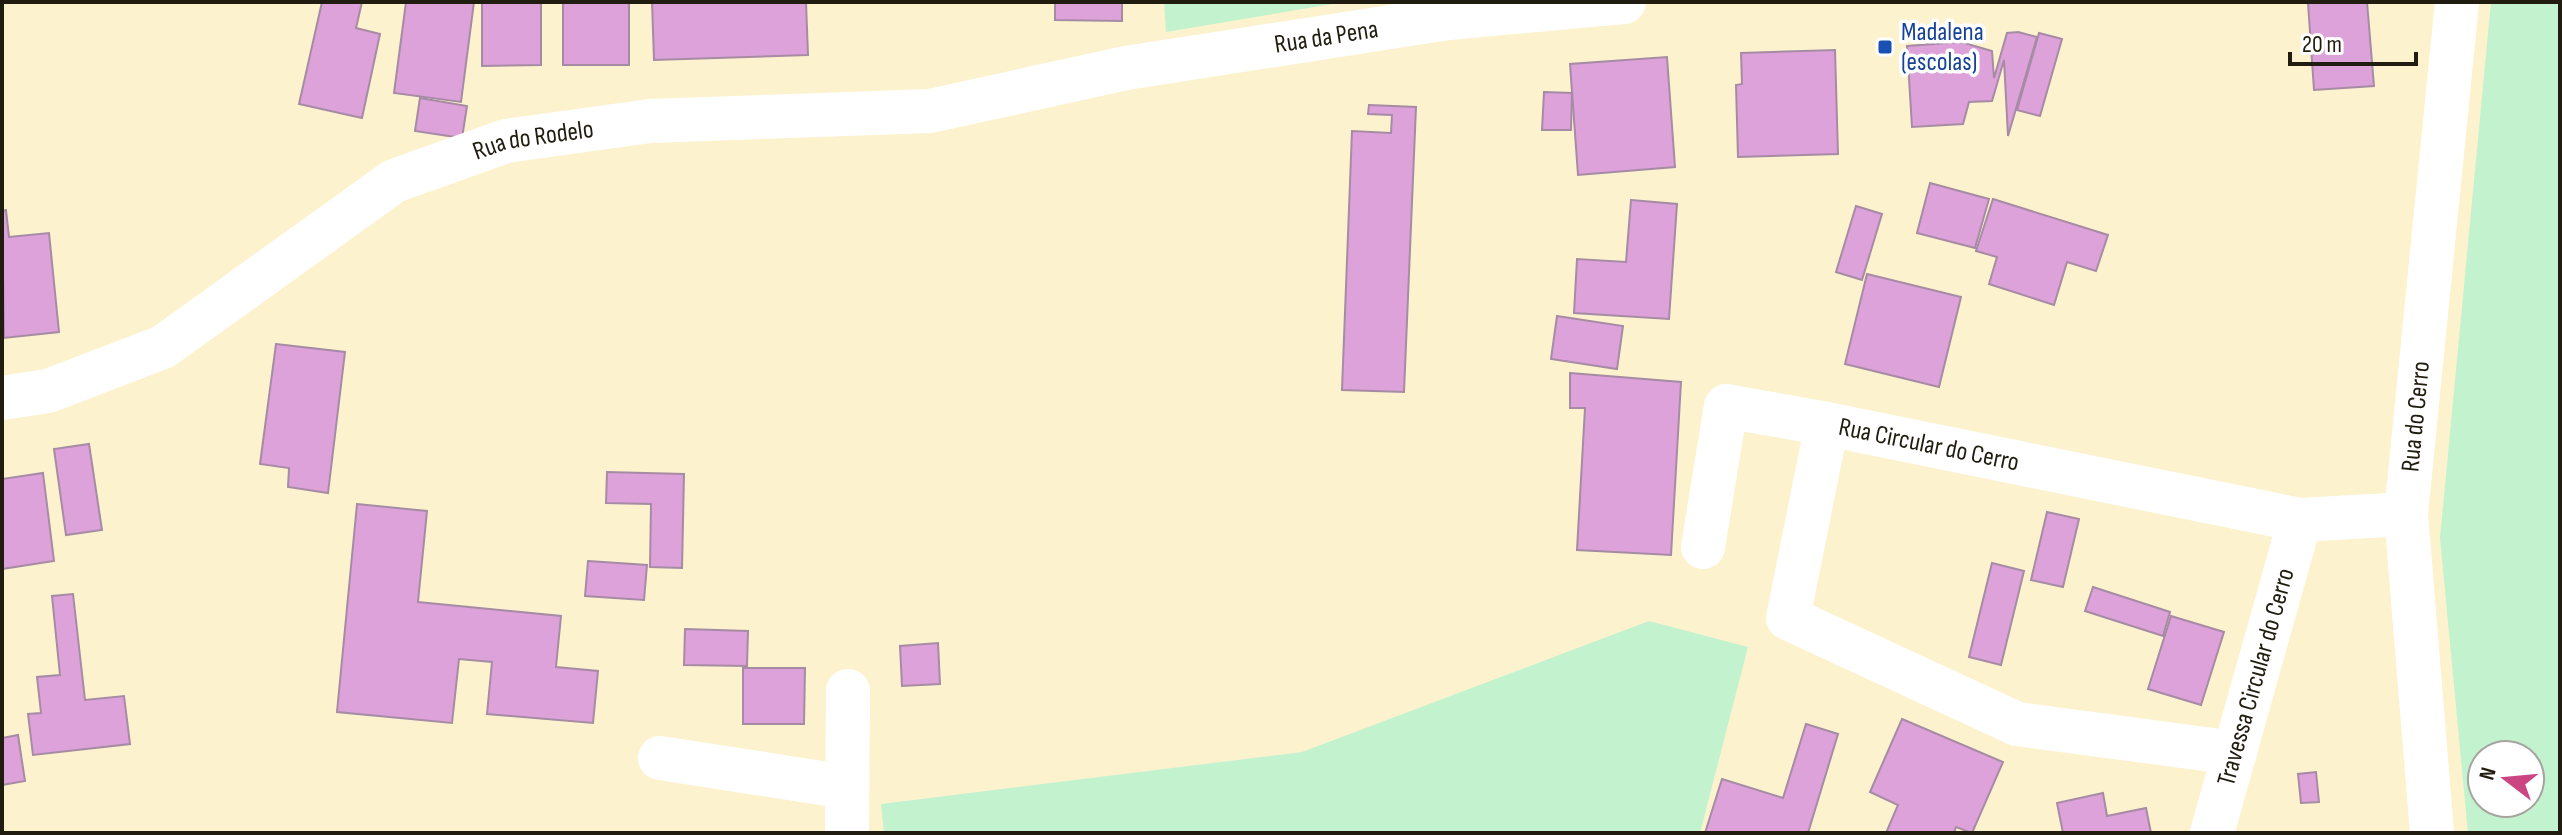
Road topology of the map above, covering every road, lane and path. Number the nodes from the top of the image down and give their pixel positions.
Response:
1 (1624, 2) edge
2 (2457, 2) edge
3 (1126, 68) joint
4 (2, 398) edge
5 (1827, 424) junction
6 (2406, 514) junction
7 (2300, 520) junction
8 (1703, 547) dead end
9 (848, 691) dead end
10 (2235, 753) junction
11 (660, 758) dead end
12 (847, 787) junction
13 (847, 833) edge
14 (2212, 833) edge
15 (2432, 833) edge

1 - 3 street, Rua da Pena
2 - 6 street, Rua do Cerro
3 - 4 street, Rua do Rodelo
5 - 7 street, Rua Circular do Cerro
5 - 8 street
5 - 10 street, Rua Circular do Cerro
6 - 7 street, Rua Circular do Cerro
6 - 15 street, Rua do Cerro
7 - 10 street, Travessa Circular do Cerro
9 - 12 street
10 - 14 street, Travessa Circular do Cerro
11 - 12 street
12 - 13 street

